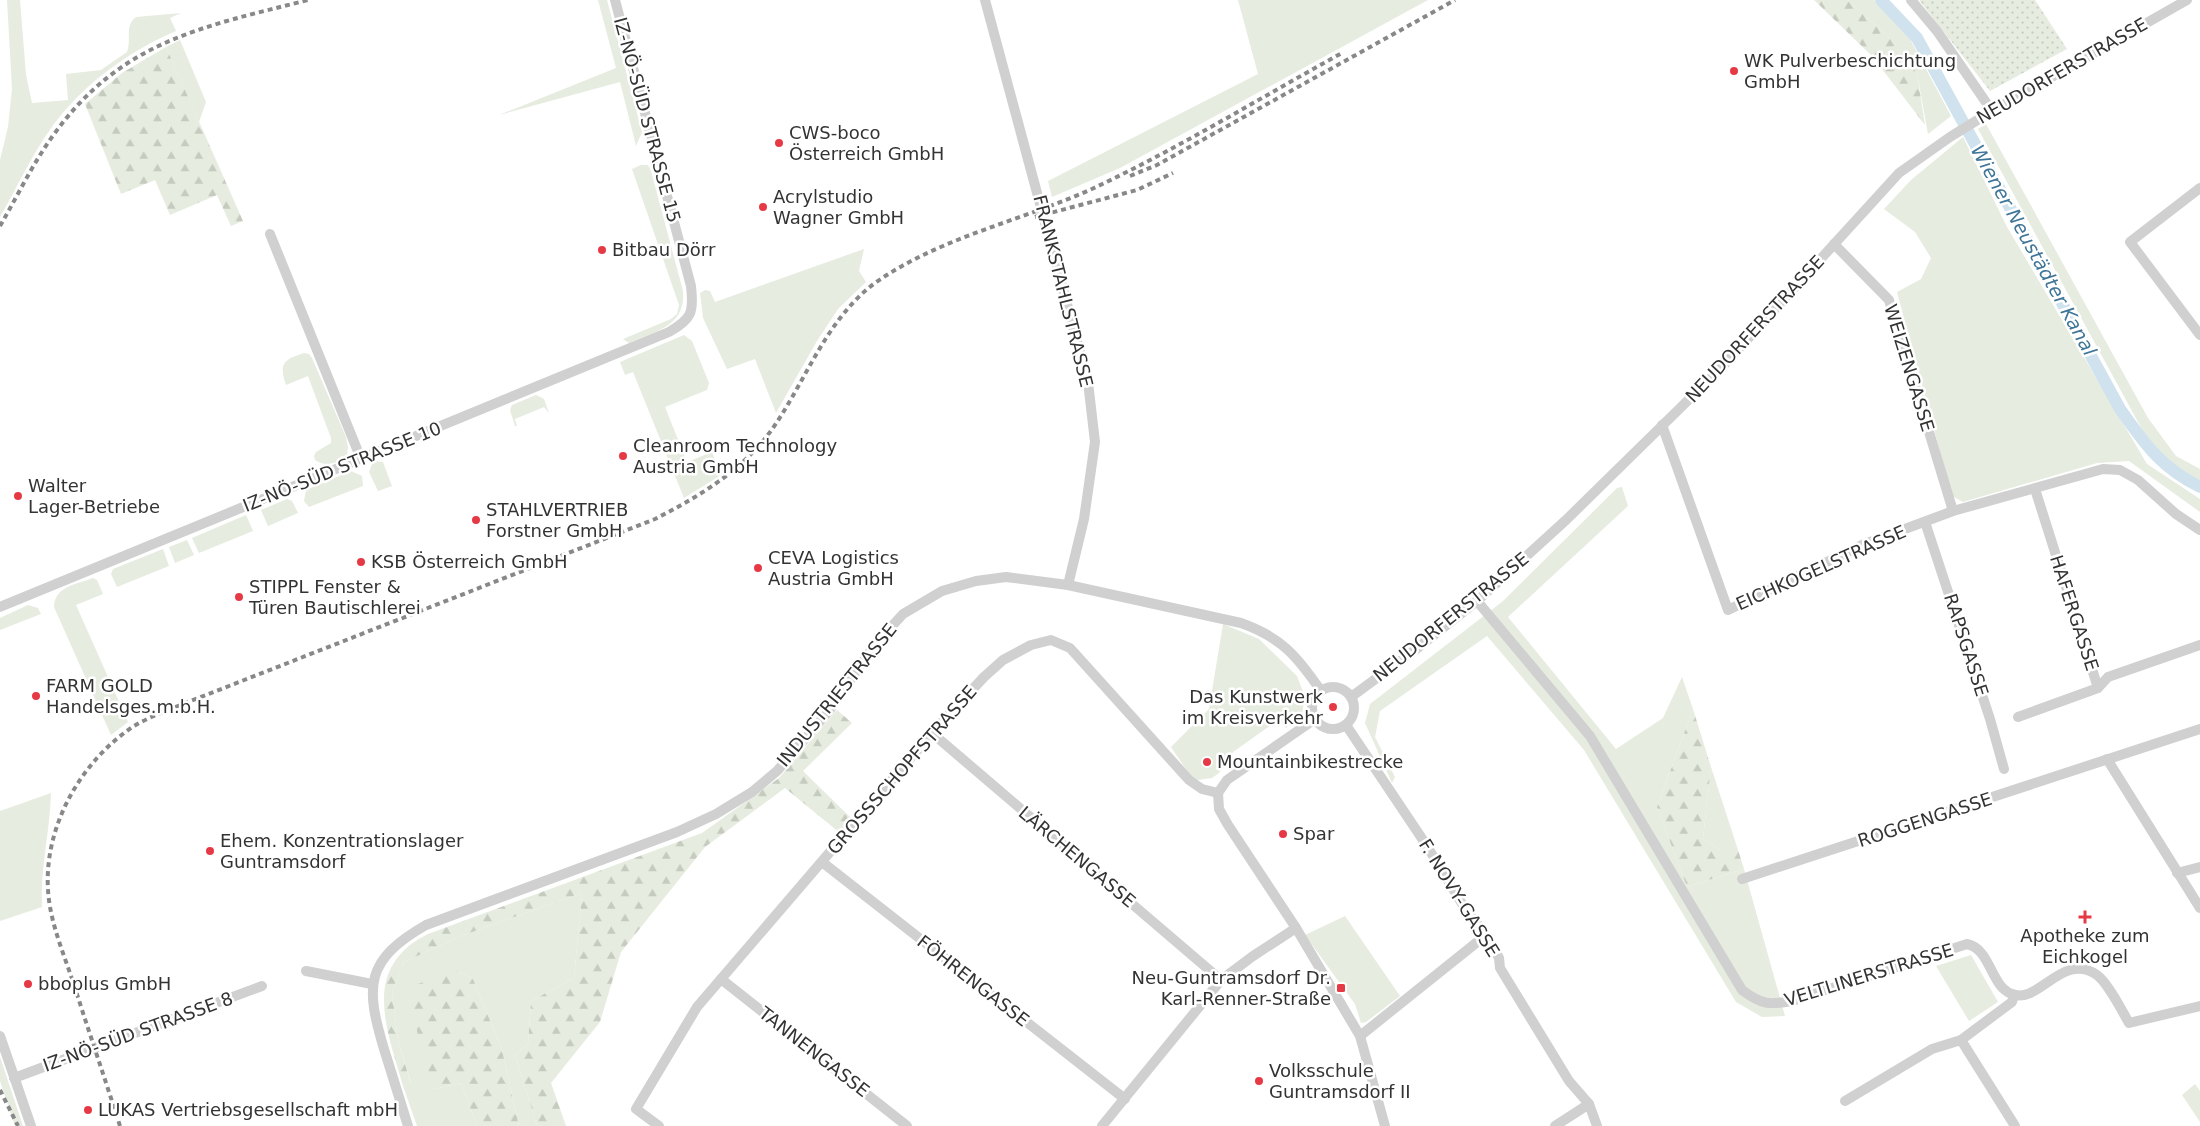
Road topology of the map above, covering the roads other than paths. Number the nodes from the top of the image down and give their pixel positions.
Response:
1 (616, 0) edge
2 (985, 0) edge
3 (1911, 0) edge
4 (2187, 0) edge
5 (1989, 113) junction
6 (2200, 188) edge
7 (270, 234) dead end
8 (1834, 244) junction
9 (682, 324) joint
10 (2200, 335) edge
11 (1662, 425) junction
12 (361, 459) junction
13 (2035, 489) junction
14 (1953, 511) junction
15 (1925, 522) junction
16 (2200, 530) edge
17 (1068, 585) junction
18 (1476, 601) junction
19 (0, 607) edge
20 (2200, 645) edge
21 (2098, 688) junction
22 (1321, 691) junction
23 (1351, 698) junction
24 (2018, 717) dead end
25 (1315, 719) junction
26 (1346, 725) junction
27 (2200, 729) edge
28 (932, 734) junction
29 (2107, 759) junction
30 (2004, 769) dead end
31 (1218, 793) junction
32 (822, 862) junction
33 (2200, 868) edge
34 (2177, 874) junction
35 (1742, 879) dead end
36 (2200, 908) edge
37 (1296, 928) junction
38 (1486, 935) junction
39 (306, 971) dead end
40 (720, 979) junction
41 (1221, 980) junction
42 (372, 984) junction
43 (262, 986) dead end
44 (2014, 995) junction
45 (2200, 1006) edge
46 (0, 1036) edge
47 (1360, 1036) junction
48 (1961, 1040) junction
49 (14, 1078) junction
50 (1125, 1099) junction
51 (1846, 1101) dead end
52 (1590, 1104) junction
53 (31, 1126) edge
54 (408, 1126) edge
55 (659, 1126) edge
56 (908, 1126) edge
57 (1102, 1126) edge
58 (1385, 1126) edge
59 (1555, 1126) edge
60 (1597, 1126) edge
61 (2015, 1126) edge

1 - 9 street, IZ-NÖ-SÜD STRASSE 15
2 - 17 street, FRANKSTAHLSTRASSE
3 - 5 street
4 - 5 street, NEUDORFERSTRASSE
5 - 8 street, NEUDORFERSTRASSE
6 - 10 street
7 - 12 street
8 - 11 street, NEUDORFERSTRASSE
8 - 14 street, WEIZENGASSE
9 - 12 street, IZ-NÖ-SÜD STRASSE 10
11 - 15 street, EICHKOGELSTRASSE
11 - 18 street, NEUDORFERSTRASSE
12 - 19 street, IZ-NÖ-SÜD STRASSE 10
13 - 14 street, EICHKOGELSTRASSE
13 - 16 street, EICHKOGELSTRASSE
13 - 21 street, HAFERGASSE
14 - 15 street, EICHKOGELSTRASSE
15 - 30 street, RAPSGASSE
17 - 22 street, INDUSTRIESTRASSE
17 - 42 street, INDUSTRIESTRASSE
18 - 23 street, NEUDORFERSTRASSE
18 - 44 street, VELTLINERSTRASSE
20 - 21 street, HAFERGASSE
21 - 24 street
22 - 23 street
22 - 25 street
23 - 26 street
25 - 26 street
25 - 31 street
26 - 38 street, F. NOVY-GASSE
27 - 29 street, ROGGENGASSE
28 - 31 street, GROSSSCHOPFSTRASSE
28 - 32 street, GROSSSCHOPFSTRASSE
28 - 41 street, LÄRCHENGASSE
29 - 34 street
29 - 35 street, ROGGENGASSE
31 - 37 street
32 - 40 street, GROSSSCHOPFSTRASSE
32 - 50 street, FÖHRENGASSE
33 - 34 street
34 - 36 street
37 - 41 street
37 - 47 street
38 - 47 street
38 - 52 street, F. NOVY-GASSE
39 - 42 street
40 - 55 street, GROSSSCHOPFSTRASSE
40 - 56 street, TANNENGASSE
41 - 50 street
42 - 54 street, INDUSTRIESTRASSE
43 - 49 street, IZ-NÖ-SÜD STRASSE 8
44 - 45 street
44 - 48 street
46 - 49 street
47 - 58 street
48 - 51 street
48 - 61 street
49 - 53 street
50 - 57 street
52 - 59 street
52 - 60 street, F. NOVY-GASSE

